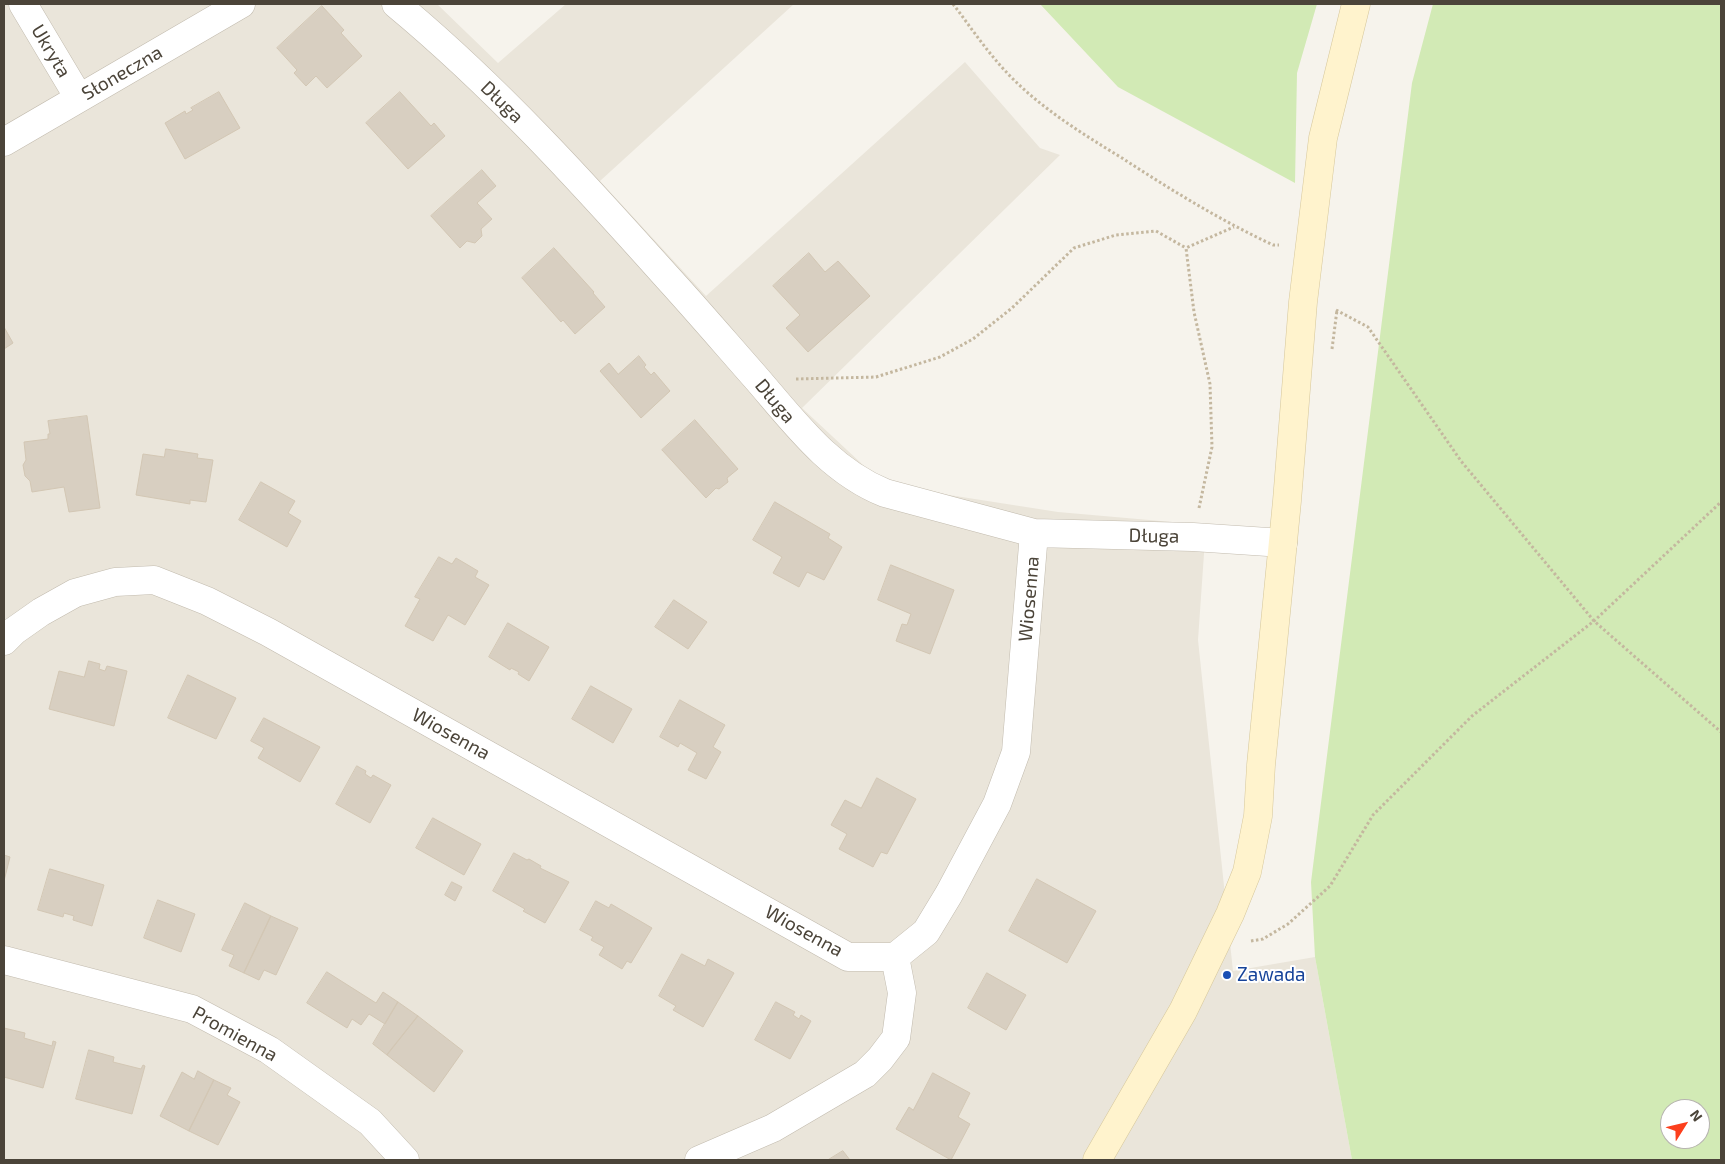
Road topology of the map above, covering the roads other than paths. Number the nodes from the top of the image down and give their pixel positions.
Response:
1 (23, 4) edge
2 (242, 4) edge
3 (396, 4) edge
4 (1356, 4) edge
5 (78, 98) junction
6 (4, 142) edge
7 (1034, 533) junction
8 (1283, 543) junction
9 (4, 642) edge
10 (895, 956) junction
11 (4, 960) edge
12 (405, 1160) edge
13 (699, 1160) edge
14 (1097, 1160) edge

1 - 5 street, Ukryta
2 - 5 street, Słoneczna
3 - 7 street, Długa
4 - 8 street
5 - 6 street, Słoneczna
7 - 8 street, Długa
7 - 10 street, Wiosenna
8 - 14 street
9 - 10 street, Wiosenna
10 - 13 street
11 - 12 street, Promienna

